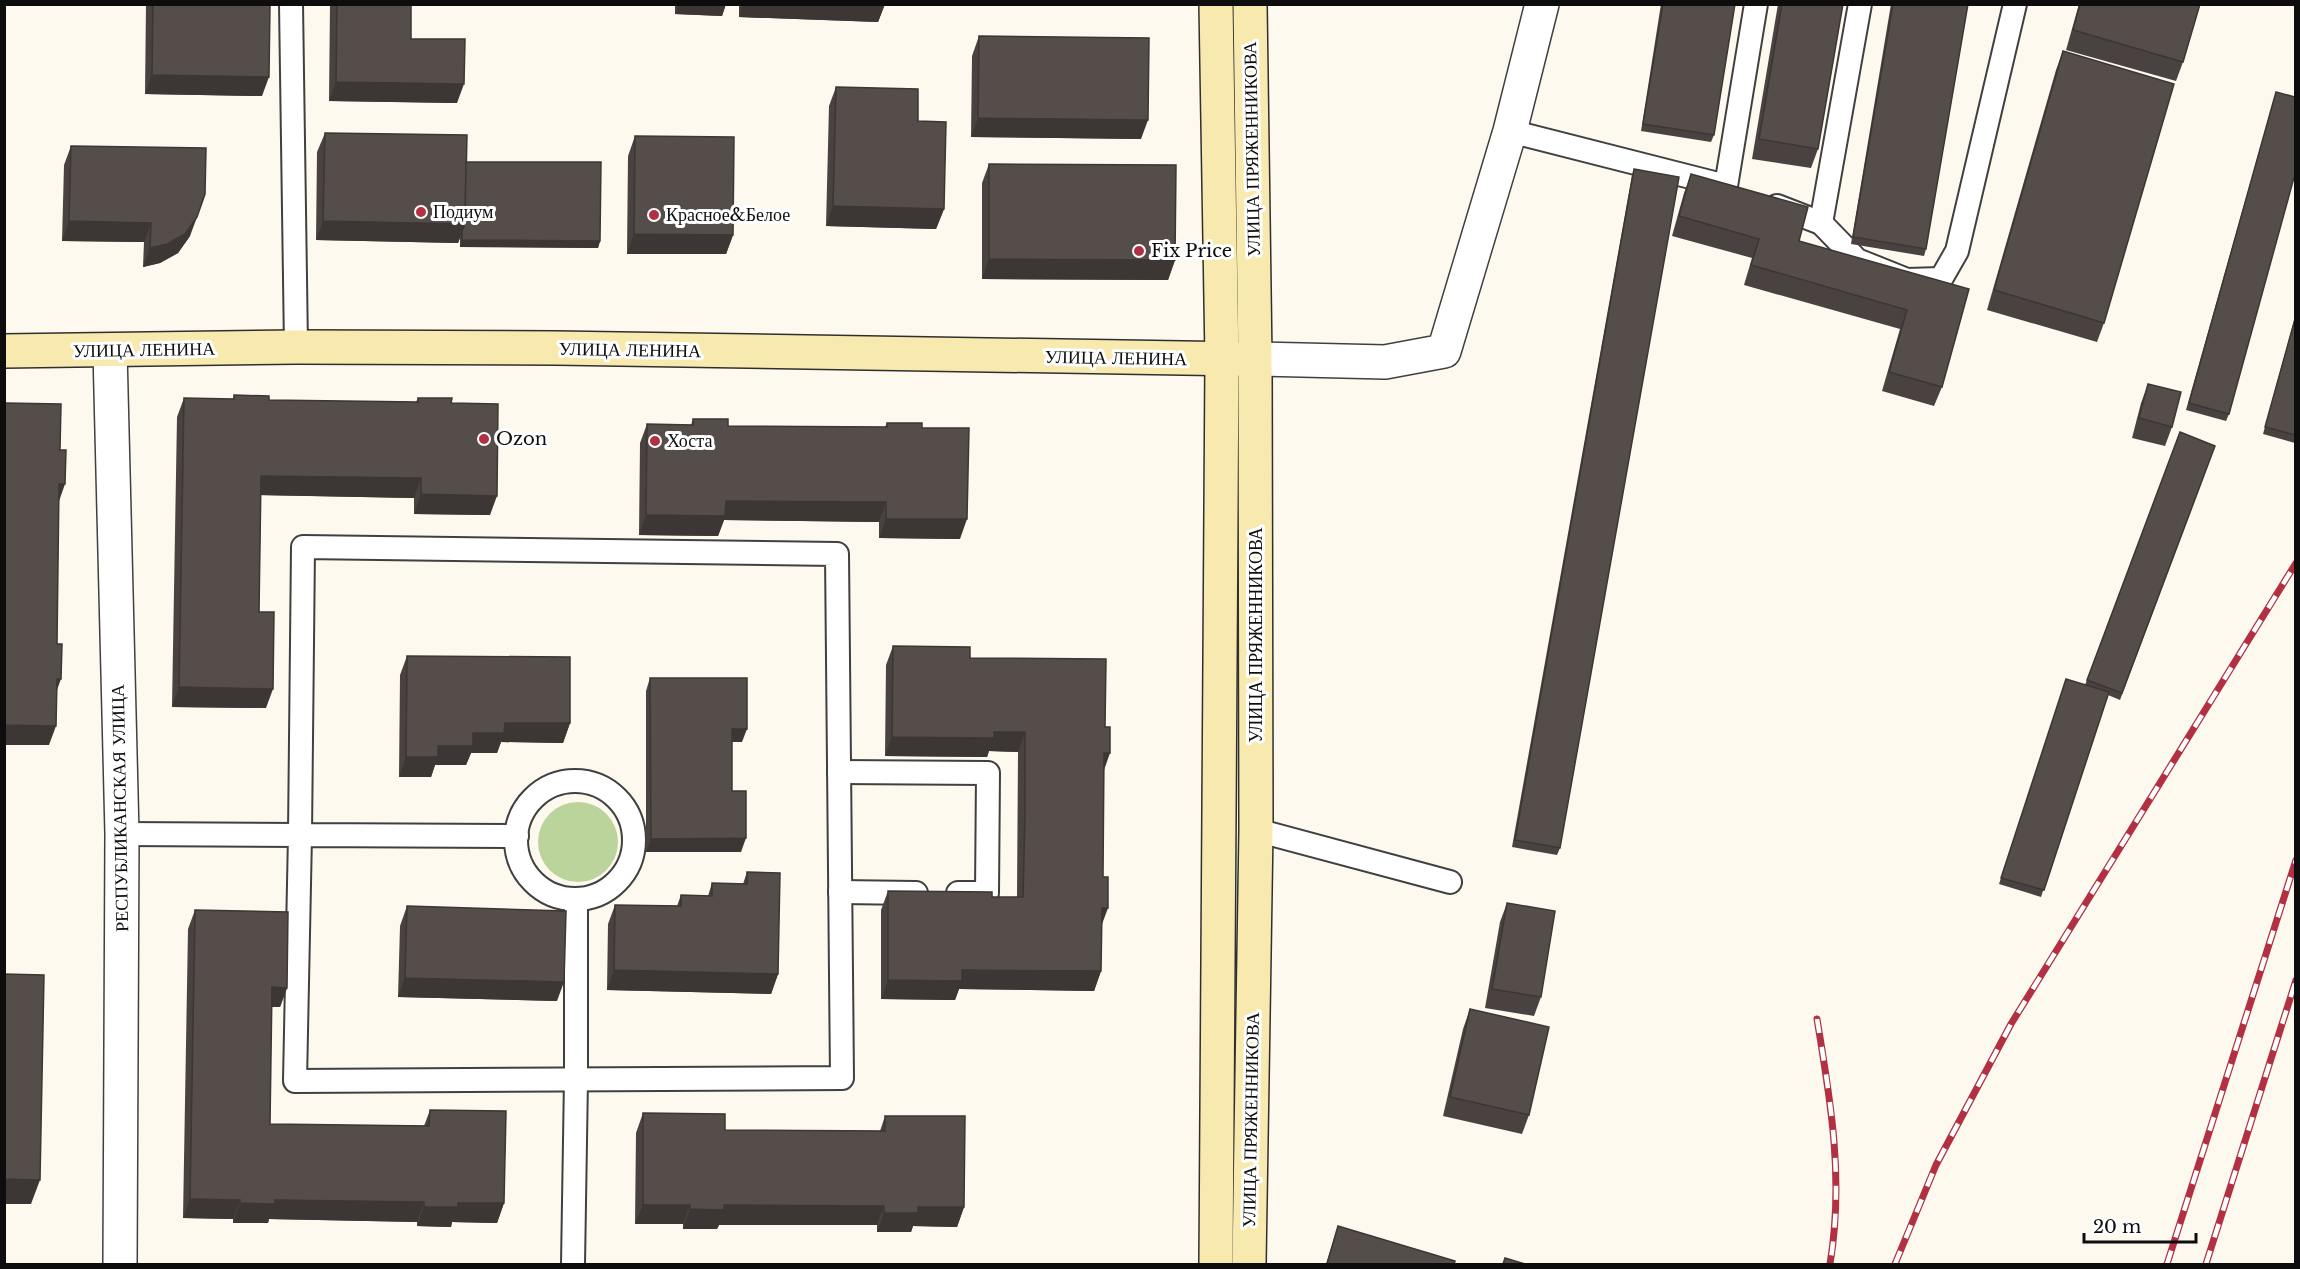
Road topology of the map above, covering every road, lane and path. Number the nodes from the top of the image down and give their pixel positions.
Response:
1 (291, 4) edge
2 (1216, 4) edge
3 (1250, 4) edge
4 (1542, 4) edge
5 (1756, 4) edge
6 (1860, 4) edge
7 (2015, 4) edge
8 (1510, 131) junction
9 (1726, 186) junction
10 (1821, 223) junction
11 (296, 347) junction
12 (4, 351) edge
13 (110, 351) junction
14 (1222, 359) junction
15 (1255, 359) junction
16 (839, 772) junction
17 (1256, 830) junction
18 (122, 834) junction
19 (300, 835) junction
20 (517, 836) junction
21 (1450, 882) dead end
22 (840, 892) junction
23 (576, 899) junction
24 (576, 1079) junction
25 (120, 1264) edge
26 (573, 1264) edge
27 (1216, 1264) edge
28 (1249, 1264) edge

1 - 11 lane
2 - 14 main road, УЛИЦА ПРЯЖЕННИКОВА
3 - 15 main road, УЛИЦА ПРЯЖЕННИКОВА
4 - 8 street
5 - 9 lane
6 - 10 lane
7 - 10 lane
8 - 9 lane
8 - 15 street
9 - 10 lane
11 - 13 main road, УЛИЦА ЛЕНИНА
11 - 14 main road, УЛИЦА ЛЕНИНА
12 - 13 main road, УЛИЦА ЛЕНИНА
13 - 18 street, РЕСПУБЛИКАНСКАЯ УЛИЦА
14 - 15 main road, УЛИЦА ЛЕНИНА
14 - 27 main road, УЛИЦА ПРЯЖЕННИКОВА
15 - 17 main road, УЛИЦА ПРЯЖЕННИКОВА
16 - 19 lane
16 - 22 lane
16 - 22 lane
17 - 21 lane
17 - 28 main road, УЛИЦА ПРЯЖЕННИКОВА
18 - 19 lane
18 - 25 street, РЕСПУБЛИКАНСКАЯ УЛИЦА
19 - 20 lane
19 - 24 lane
20 - 23 lane
20 - 23 lane
22 - 24 lane
23 - 24 lane
24 - 26 lane

